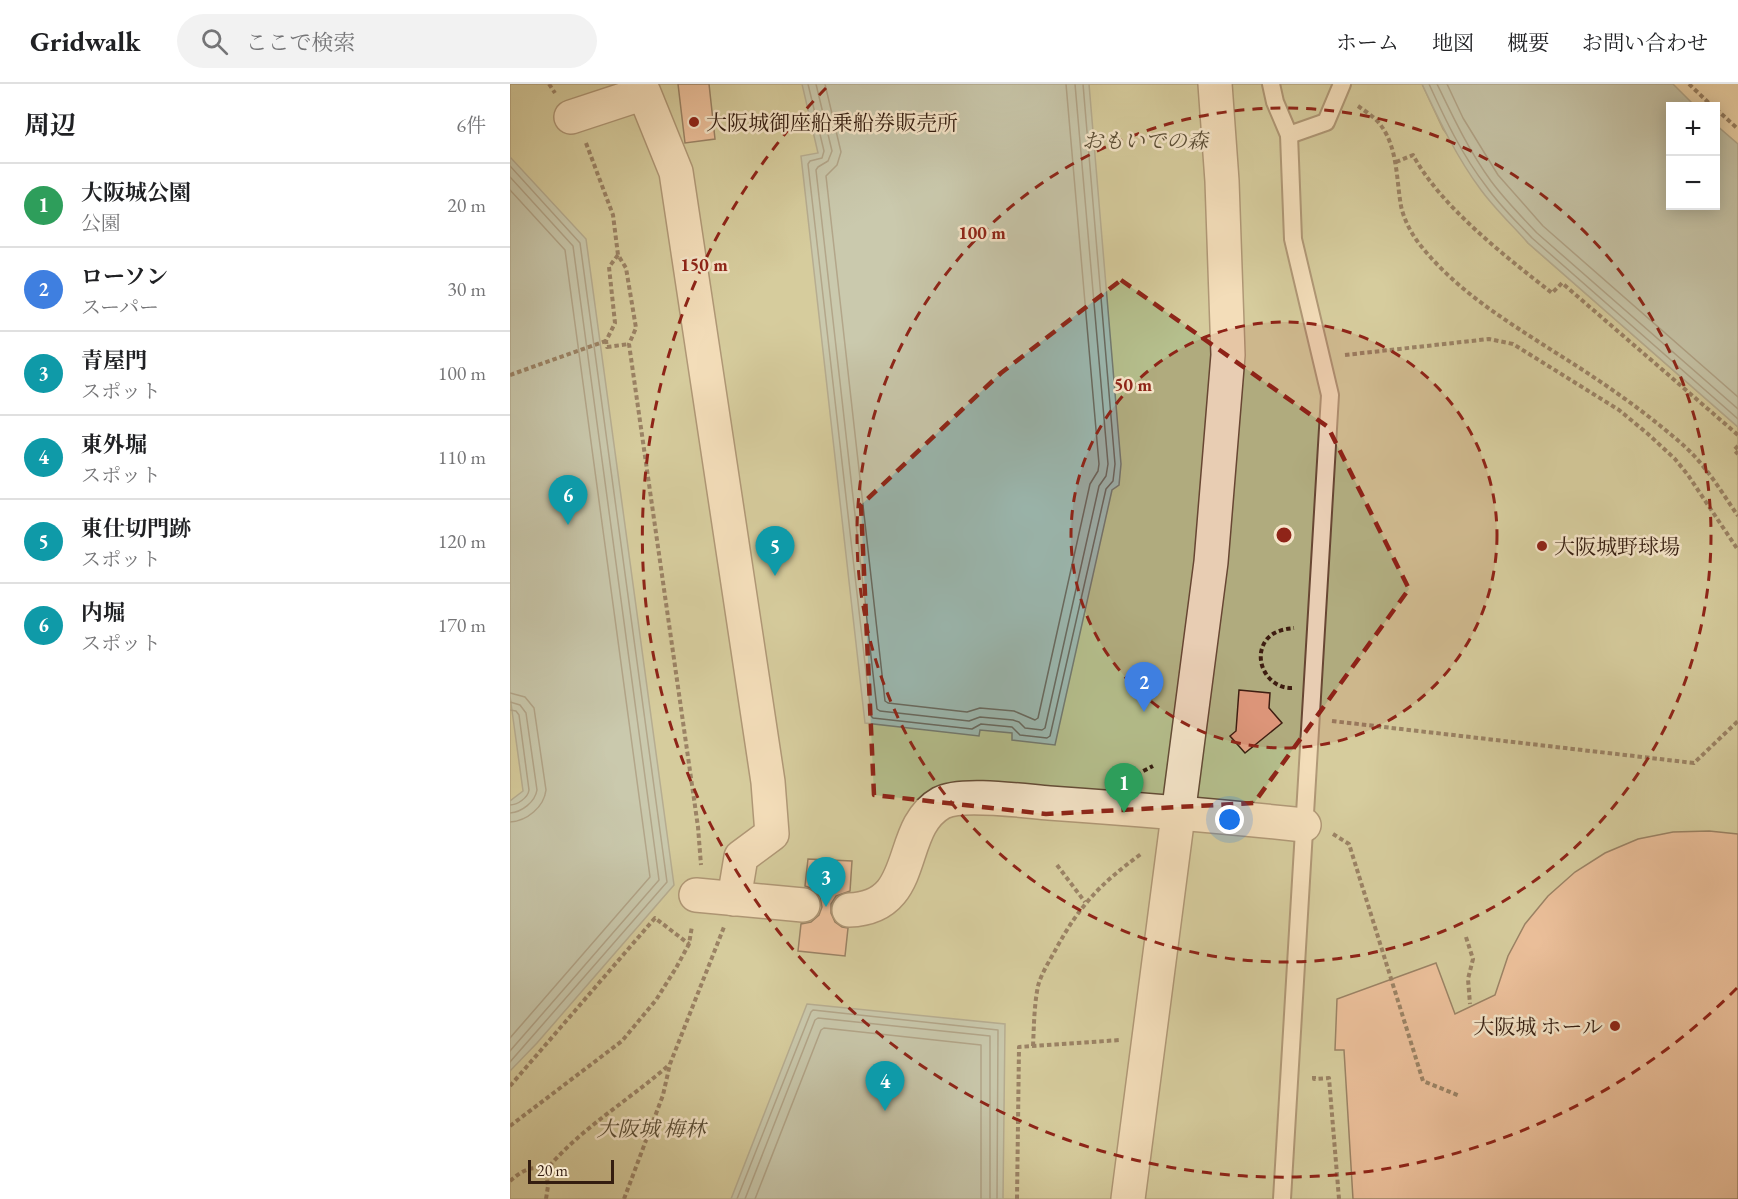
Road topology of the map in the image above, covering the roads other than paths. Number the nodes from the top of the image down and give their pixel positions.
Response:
1 (1271, 84) edge
2 (1342, 84) edge
3 (1219, 85) edge
4 (571, 117) road end
5 (1289, 135) junction
6 (1166, 811) junction
7 (1320, 833) junction
8 (696, 895) road end
9 (734, 899) junction
10 (803, 905) dead end
11 (849, 910) dead end
12 (1128, 1199) edge
13 (1282, 1199) edge

1 - 5 lane
2 - 5 lane
3 - 6 street
4 - 9 street
5 - 7 lane
6 - 7 street
6 - 11 street
6 - 12 street
7 - 13 lane
8 - 9 street
9 - 10 street

